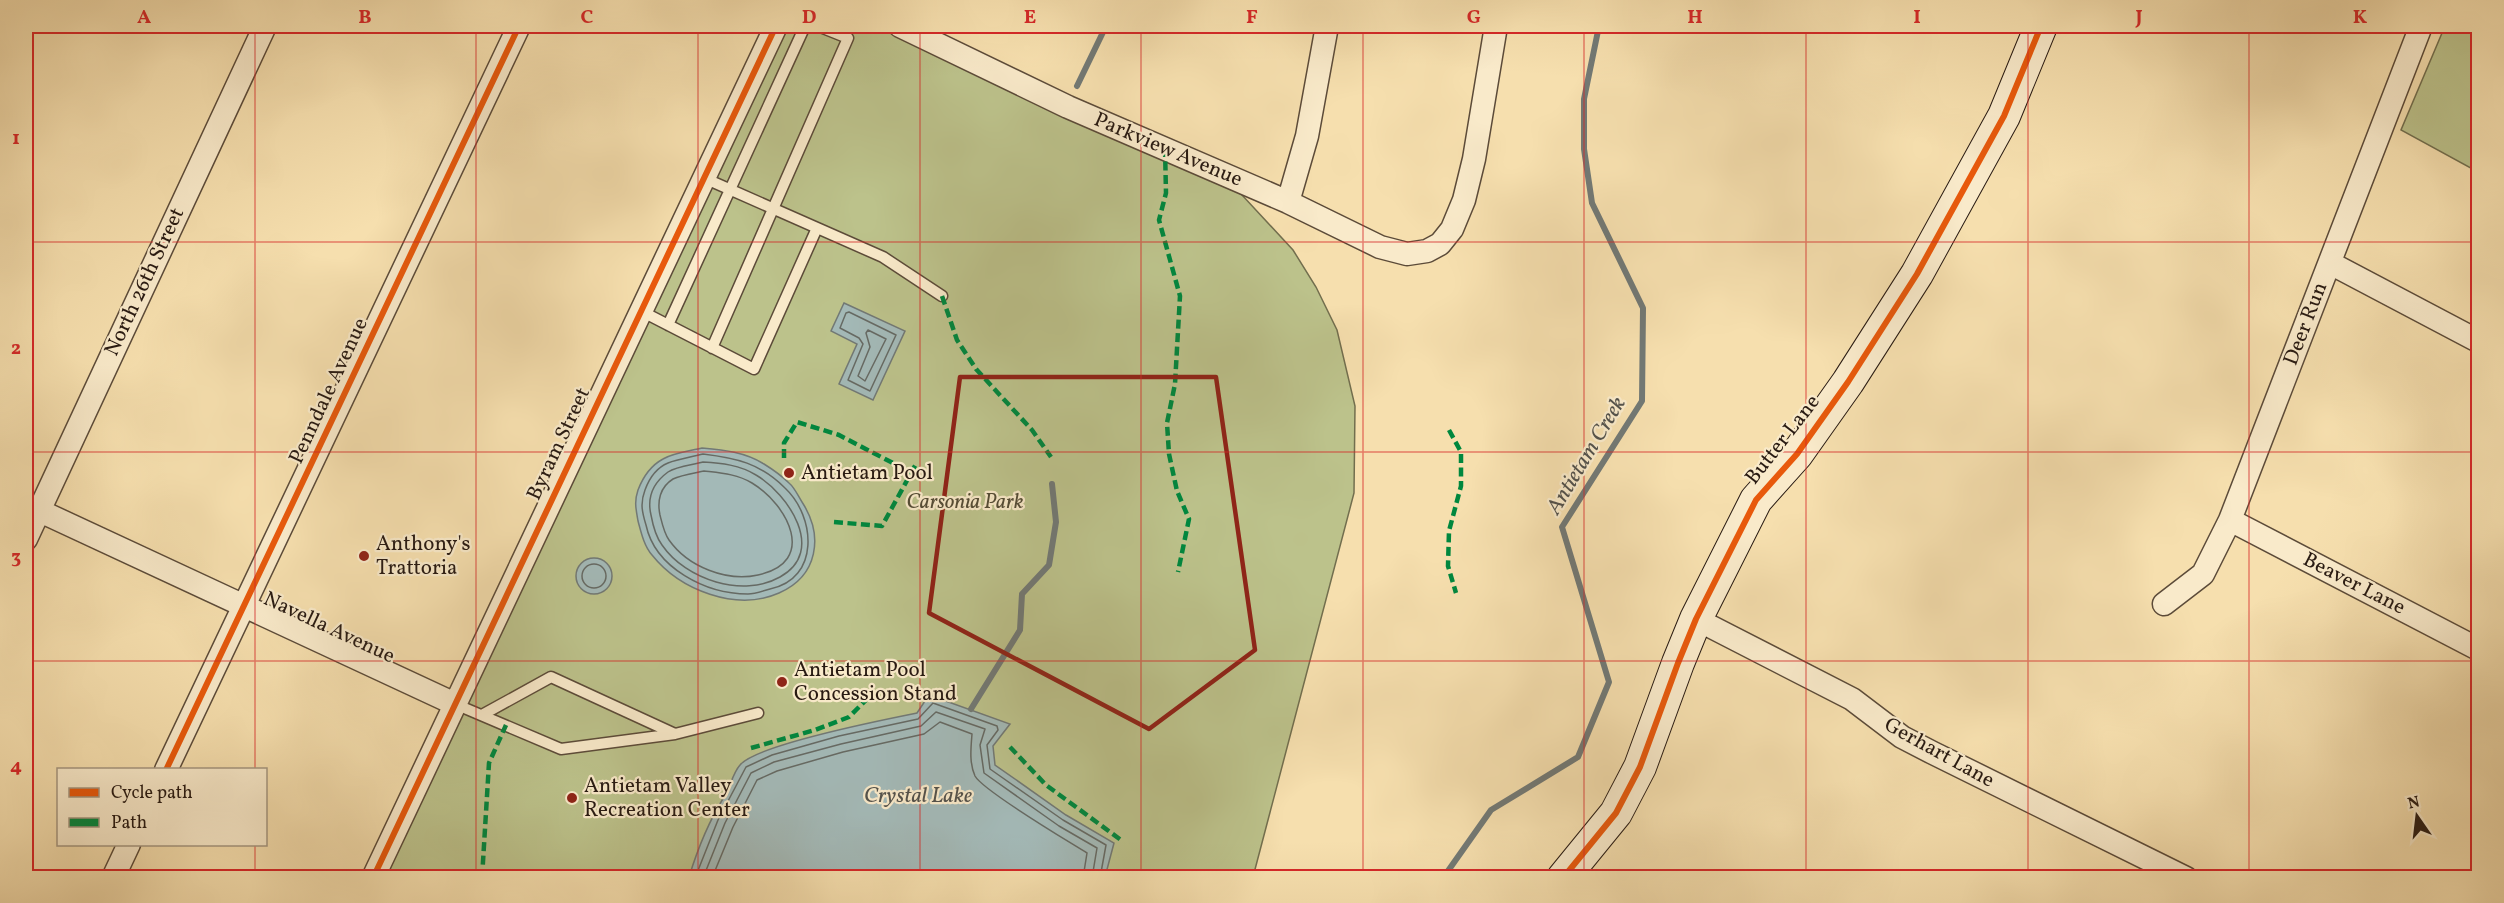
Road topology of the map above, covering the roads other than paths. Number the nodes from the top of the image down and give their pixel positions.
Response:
1 (265, 26) edge
2 (519, 26) edge
3 (776, 26) edge
4 (806, 26) edge
5 (818, 26) edge
6 (900, 26) edge
7 (1327, 26) edge
8 (1496, 26) edge
9 (2041, 26) edge
10 (2421, 26) edge
11 (704, 178) junction
12 (731, 190) junction
13 (1288, 202) junction
14 (772, 209) junction
15 (817, 228) junction
16 (2330, 263) junction
17 (942, 296) dead end
18 (641, 311) junction
19 (668, 325) junction
20 (2478, 341) edge
21 (712, 348) junction
22 (32, 508) edge
23 (2230, 520) junction
24 (26, 540) edge
25 (2164, 604) dead end
26 (245, 607) junction
27 (1696, 619) junction
28 (2478, 649) edge
29 (454, 704) junction
30 (758, 713) dead end
31 (482, 715) junction
32 (675, 734) junction
33 (167, 768) edge
34 (128, 846) edge
35 (113, 878) edge
36 (373, 878) edge
37 (1563, 878) edge
38 (2186, 878) edge

1 - 22 street, North 26th Street
2 - 26 street, Penndale Avenue
3 - 11 street, Byram Street
4 - 12 lane
5 - 14 lane
6 - 13 street, Parkview Avenue
7 - 13 street
8 - 13 street, Parkview Avenue
9 - 27 street, Butter Lane
10 - 16 street, Deer Run
11 - 12 lane
11 - 18 street, Byram Street
12 - 14 lane
12 - 19 lane
14 - 15 lane
14 - 21 lane
15 - 17 lane
15 - 21 lane
16 - 20 street
16 - 23 street, Deer Run
18 - 19 lane
18 - 29 street, Byram Street
19 - 21 lane
22 - 24 street, North 26th Street
22 - 26 street, Navella Avenue
23 - 25 street, Deer Run
23 - 28 street, Beaver Lane
26 - 29 street, Navella Avenue
26 - 33 street, Penndale Avenue
27 - 37 street, Butter Lane
27 - 38 street, Gerhart Lane
29 - 31 lane
29 - 36 street, Byram Street
30 - 32 lane
31 - 32 lane
31 - 32 lane
34 - 35 street

